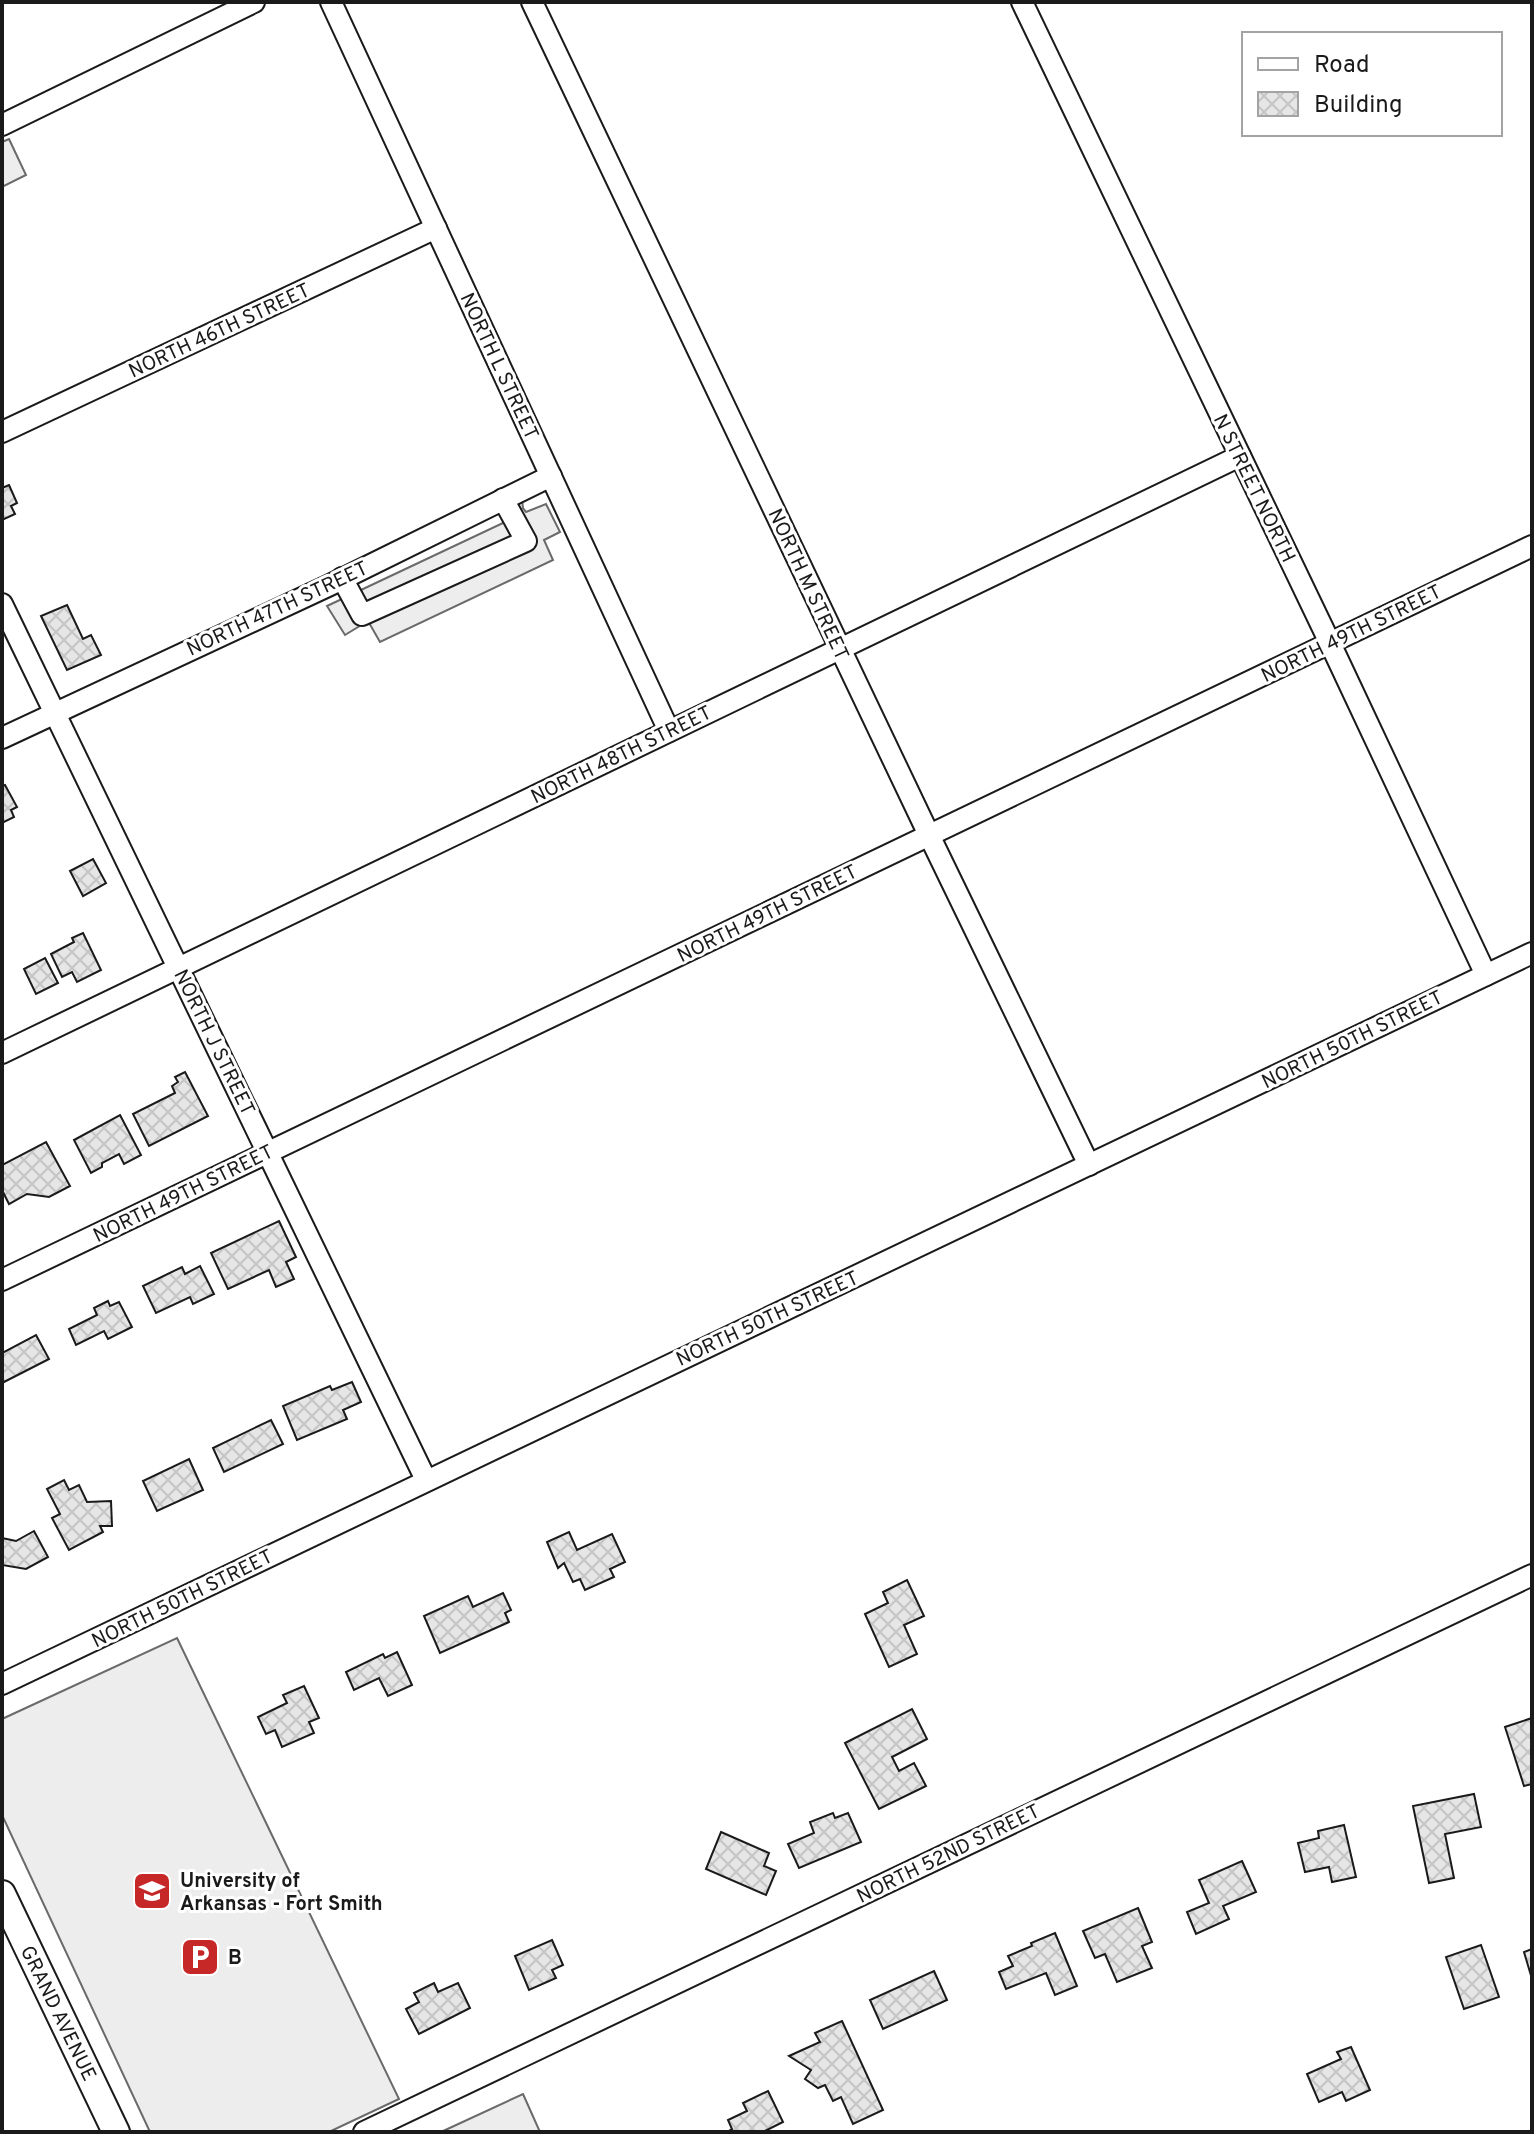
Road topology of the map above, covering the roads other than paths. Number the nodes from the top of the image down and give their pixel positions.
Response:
1 (254, 2) edge
2 (331, 2) edge
3 (532, 2) edge
4 (1022, 2) edge
5 (2, 125) edge
6 (436, 228) junction
7 (2, 432) edge
8 (1240, 456) junction
9 (551, 476) junction
10 (503, 499) junction
11 (1532, 546) edge
12 (342, 578) junction
13 (2, 604) edge
14 (1330, 643) junction
15 (840, 648) junction
16 (55, 714) junction
17 (669, 731) junction
18 (2, 738) edge
19 (929, 835) junction
20 (1532, 953) edge
21 (178, 968) junction
22 (1486, 975) junction
23 (2, 1053) edge
24 (268, 1152) junction
25 (1089, 1165) junction
26 (2, 1280) edge
27 (426, 1480) junction
28 (1532, 1575) edge
29 (2, 1684) edge
30 (2, 1894) edge
31 (116, 2132) edge
32 (364, 2132) edge

1 - 5 street
2 - 6 street, NORTH L STREET
3 - 15 street, NORTH M STREET
4 - 8 street, N STREET NORTH
6 - 7 street, NORTH 46TH STREET
6 - 9 street, NORTH L STREET
8 - 14 street, N STREET NORTH
8 - 15 street, NORTH 48TH STREET
9 - 10 street, NORTH 47TH STREET
9 - 17 street, NORTH L STREET
10 - 12 street, NORTH 47TH STREET
10 - 12 street
11 - 14 street, NORTH 49TH STREET
12 - 16 street, NORTH 47TH STREET
13 - 16 street, NORTH J STREET
14 - 19 street, NORTH 49TH STREET
14 - 22 street, N STREET NORTH
15 - 17 street, NORTH 48TH STREET
15 - 19 street, NORTH M STREET
16 - 18 street, NORTH 47TH STREET
16 - 21 street, NORTH J STREET
17 - 21 street, NORTH 48TH STREET
19 - 24 street, NORTH 49TH STREET
19 - 25 street, NORTH M STREET
20 - 22 street, NORTH 50TH STREET
21 - 23 street, NORTH 48TH STREET
21 - 24 street, NORTH J STREET
22 - 25 street, NORTH 50TH STREET
24 - 26 street, NORTH 49TH STREET
24 - 27 street, NORTH J STREET
25 - 27 street, NORTH 50TH STREET
27 - 29 street, NORTH 50TH STREET
28 - 32 street, NORTH 52ND STREET
30 - 31 main road, GRAND AVENUE

